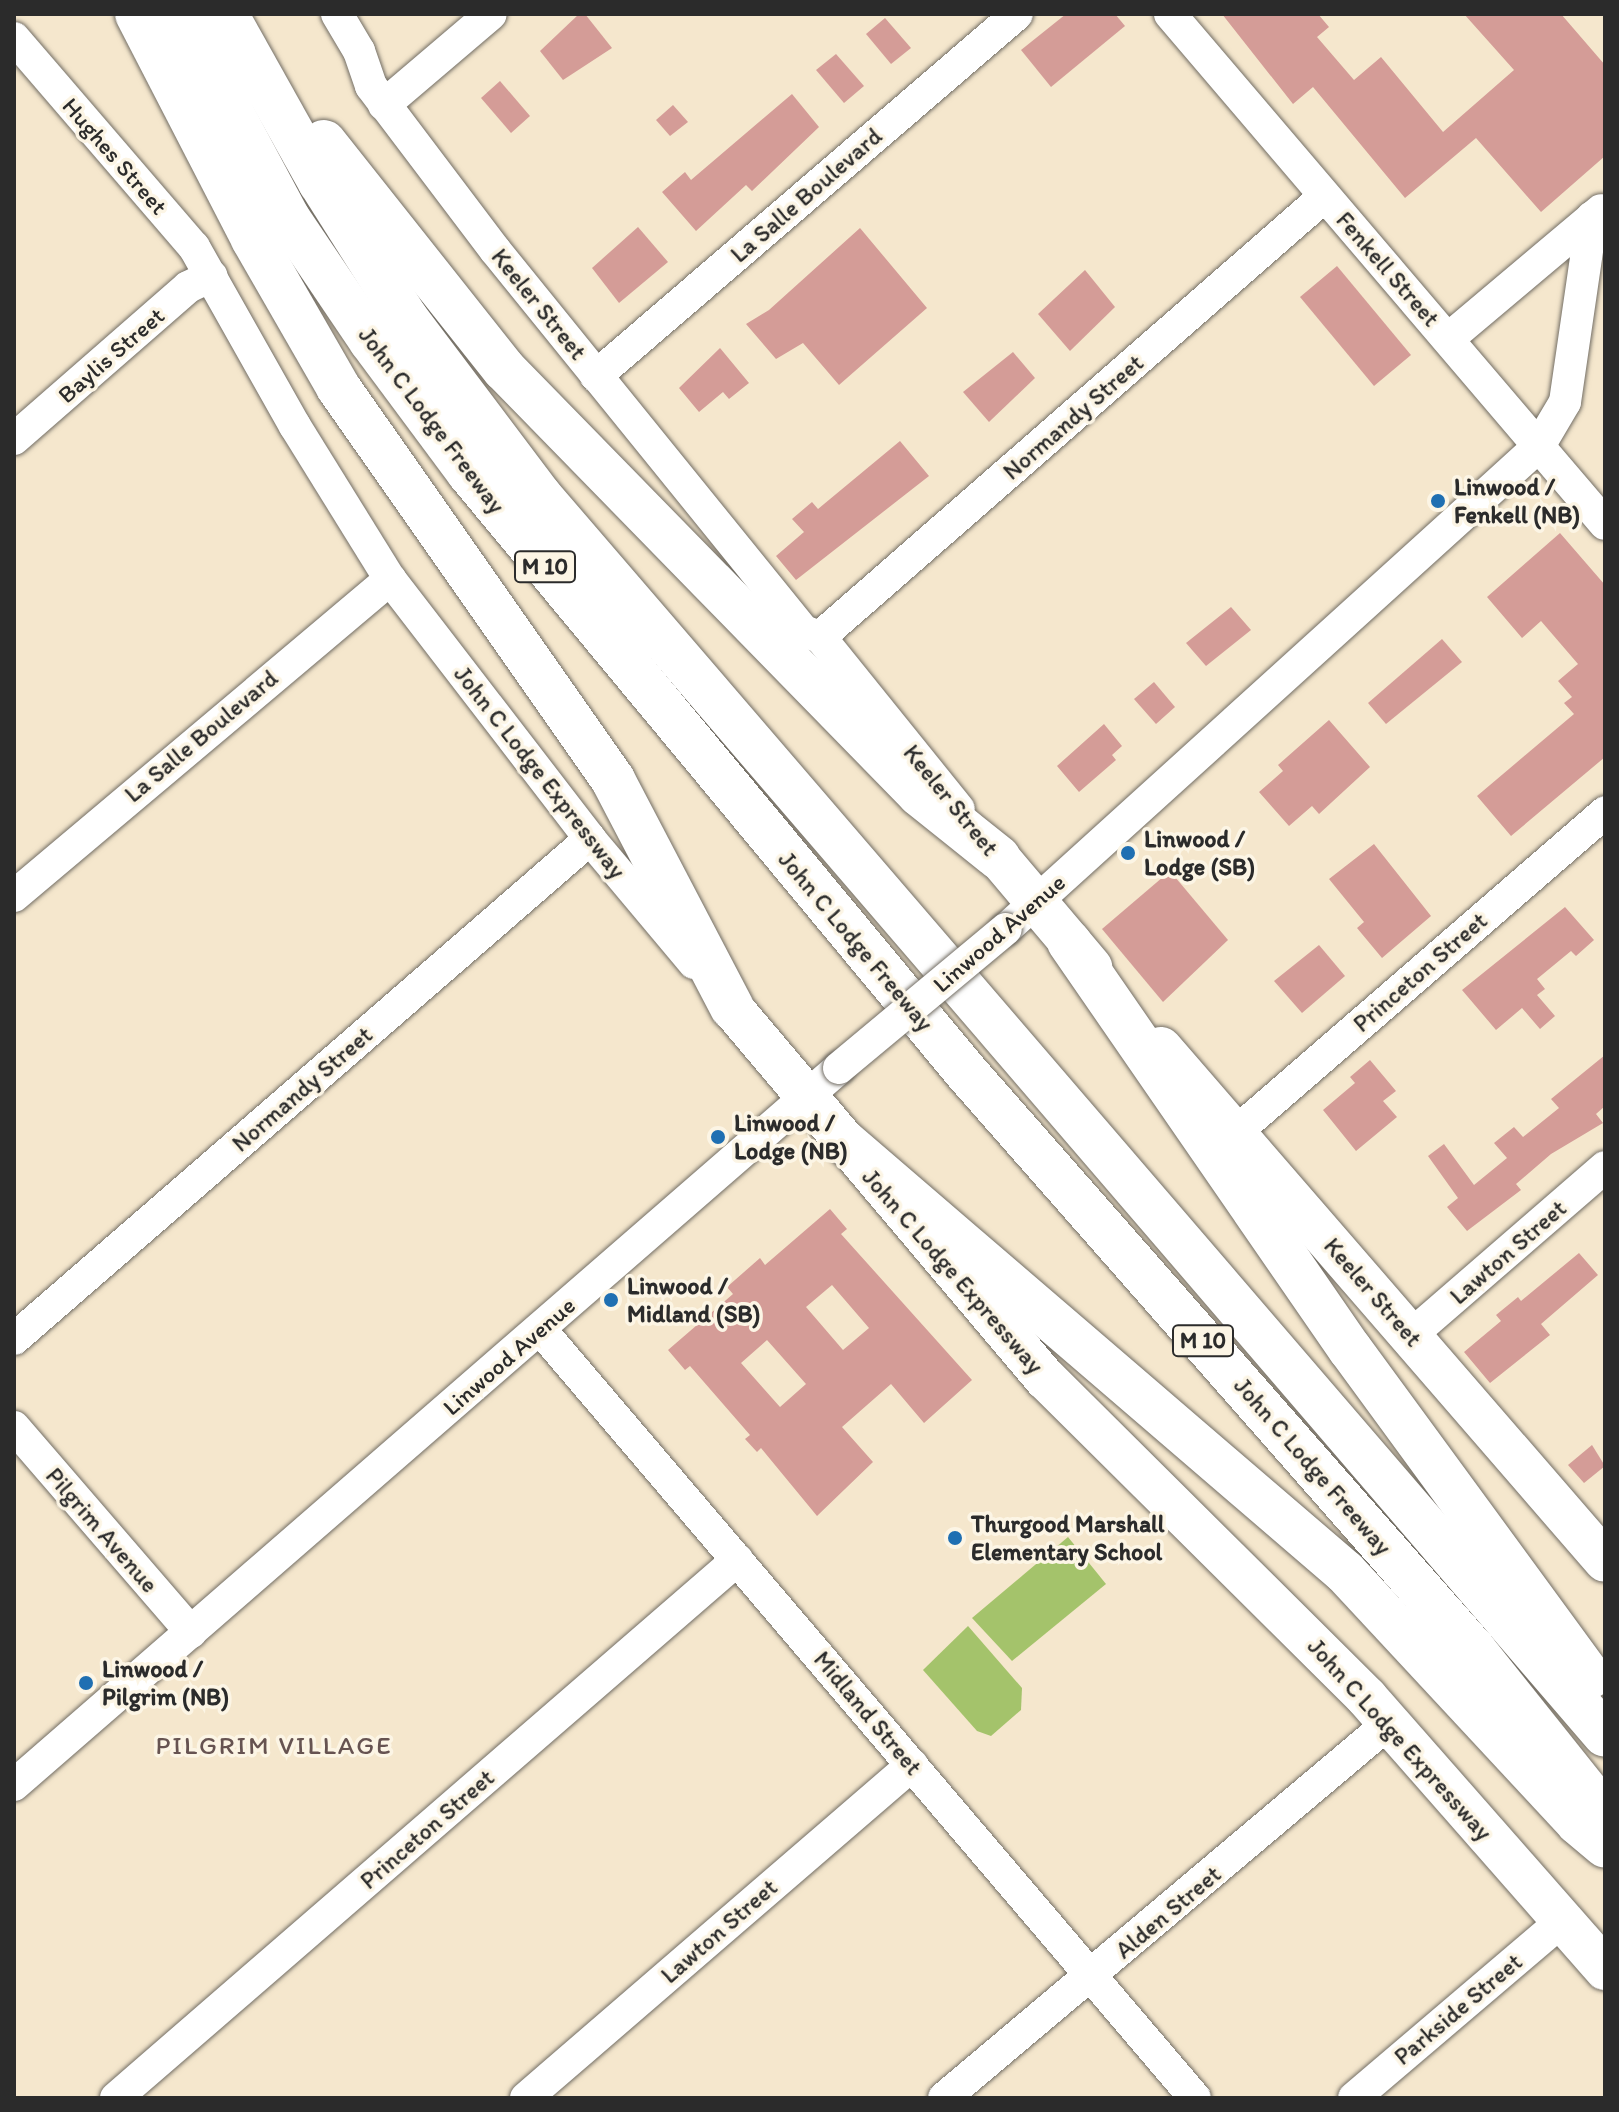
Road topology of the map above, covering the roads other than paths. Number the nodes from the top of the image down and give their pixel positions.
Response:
1 (137, 14) edge
2 (179, 14) edge
3 (227, 14) edge
4 (337, 14) edge
5 (491, 14) edge
6 (1017, 14) edge
7 (1170, 14) edge
8 (14, 38) edge
9 (384, 105) junction
10 (1325, 196) junction
11 (1598, 212) edge
12 (212, 276) junction
13 (1448, 339) junction
14 (596, 376) junction
15 (14, 439) edge
16 (1539, 446) junction
17 (1605, 524) edge
18 (390, 579) junction
19 (820, 637) junction
20 (1605, 812) edge
21 (590, 839) junction
22 (999, 858) junction
23 (14, 896) edge
24 (1021, 916) junction
25 (1069, 942) junction
26 (732, 1008) junction
27 (806, 1096) junction
28 (1235, 1133) junction
29 (841, 1139) junction
30 (1605, 1167) edge
31 (540, 1329) junction
32 (1410, 1336) junction
33 (14, 1339) edge
34 (14, 1427) edge
35 (1601, 1547) edge
36 (737, 1560) junction
37 (191, 1632) junction
38 (1605, 1697) edge
39 (1389, 1723) junction
40 (1605, 1735) edge
41 (912, 1765) junction
42 (14, 1785) edge
43 (1605, 1814) edge
44 (1605, 1846) edge
45 (1563, 1920) junction
46 (1605, 1969) edge
47 (1092, 1976) junction
48 (116, 2098) edge
49 (526, 2098) edge
50 (944, 2098) edge
51 (1195, 2098) edge
52 (1354, 2098) edge

1 - 26 highway
2 - 43 highway, John C Lodge Freeway / M 10
3 - 22 highway
3 - 40 highway, John C Lodge Freeway / M 10
4 - 9 street, Keeler Street
5 - 9 street
6 - 14 street, La Salle Boulevard
7 - 10 street, Fenkell Street
8 - 12 street, Hughes Street
9 - 14 street, Keeler Street
10 - 13 street, Fenkell Street
10 - 19 street, Normandy Street
11 - 13 street
11 - 16 street, Linwood Avenue
12 - 15 street, Baylis Street
12 - 18 street, John C Lodge Expressway
13 - 16 street, Fenkell Street
14 - 19 street, Keeler Street
16 - 17 street, Fenkell Street
16 - 24 street, Linwood Avenue
18 - 21 street, John C Lodge Expressway
18 - 23 street, La Salle Boulevard
19 - 22 street, Keeler Street
20 - 28 street, Princeton Street
21 - 26 street, John C Lodge Expressway
21 - 33 street, Normandy Street
22 - 24 main road, Keeler Street
24 - 25 main road, Keeler Street
24 - 27 street, Linwood Avenue, bridge
25 - 28 main road, Keeler Street
25 - 38 highway
26 - 27 main road, John C Lodge Expressway
27 - 29 main road, John C Lodge Expressway
27 - 31 street, Linwood Avenue
28 - 32 main road, Keeler Street
29 - 39 main road, John C Lodge Expressway
29 - 44 highway
30 - 32 street, Lawton Street
31 - 36 street, Midland Street
31 - 37 street, Linwood Avenue
32 - 35 main road, Keeler Street
34 - 37 street, Pilgrim Avenue
36 - 41 street, Midland Street
36 - 48 street, Princeton Street
37 - 42 street, Linwood Avenue
39 - 45 main road, John C Lodge Expressway
39 - 47 street, Alden Street
41 - 47 street, Midland Street
41 - 49 street, Lawton Street
45 - 46 main road, John C Lodge Expressway
45 - 52 street, Parkside Street
47 - 50 street, Alden Street
47 - 51 street, Midland Street

